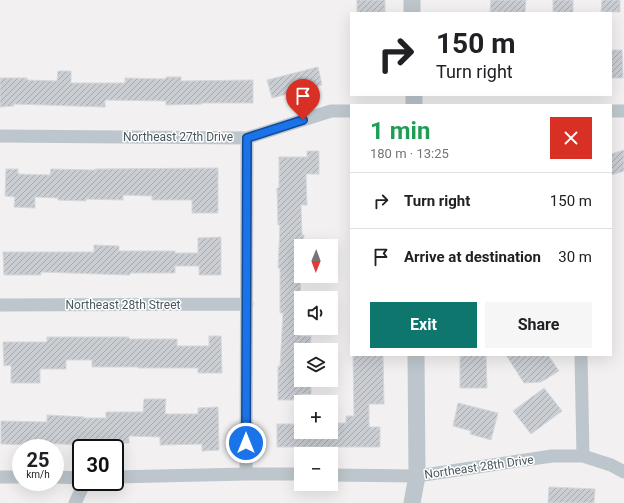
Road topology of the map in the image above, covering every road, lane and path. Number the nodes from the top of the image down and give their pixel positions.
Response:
1 (412, 0) edge
2 (412, 12) edge
3 (350, 111) edge
4 (612, 111) edge
5 (624, 111) edge
6 (0, 136) edge
7 (247, 138) junction
8 (246, 304) junction
9 (0, 305) edge
10 (416, 356) edge
11 (581, 356) edge
12 (583, 456) junction
13 (624, 472) edge
14 (246, 474) junction
15 (294, 474) edge
16 (338, 475) edge
17 (417, 476) junction
18 (0, 477) edge
19 (12, 477) edge
20 (124, 477) edge
21 (81, 491) edge
22 (75, 503) edge
23 (412, 503) edge

1 - 2 street
3 - 7 street, Northeast 27th Drive
4 - 5 street
6 - 7 street, Northeast 27th Drive
7 - 8 street
8 - 9 street, Northeast 28th Street
8 - 14 street
10 - 17 street
11 - 12 street
12 - 13 street, Northeast 28th Drive
12 - 17 street, Northeast 28th Drive
14 - 15 street
14 - 20 street
16 - 17 street, Northeast 28th Drive
17 - 23 street
18 - 19 street
21 - 22 street

